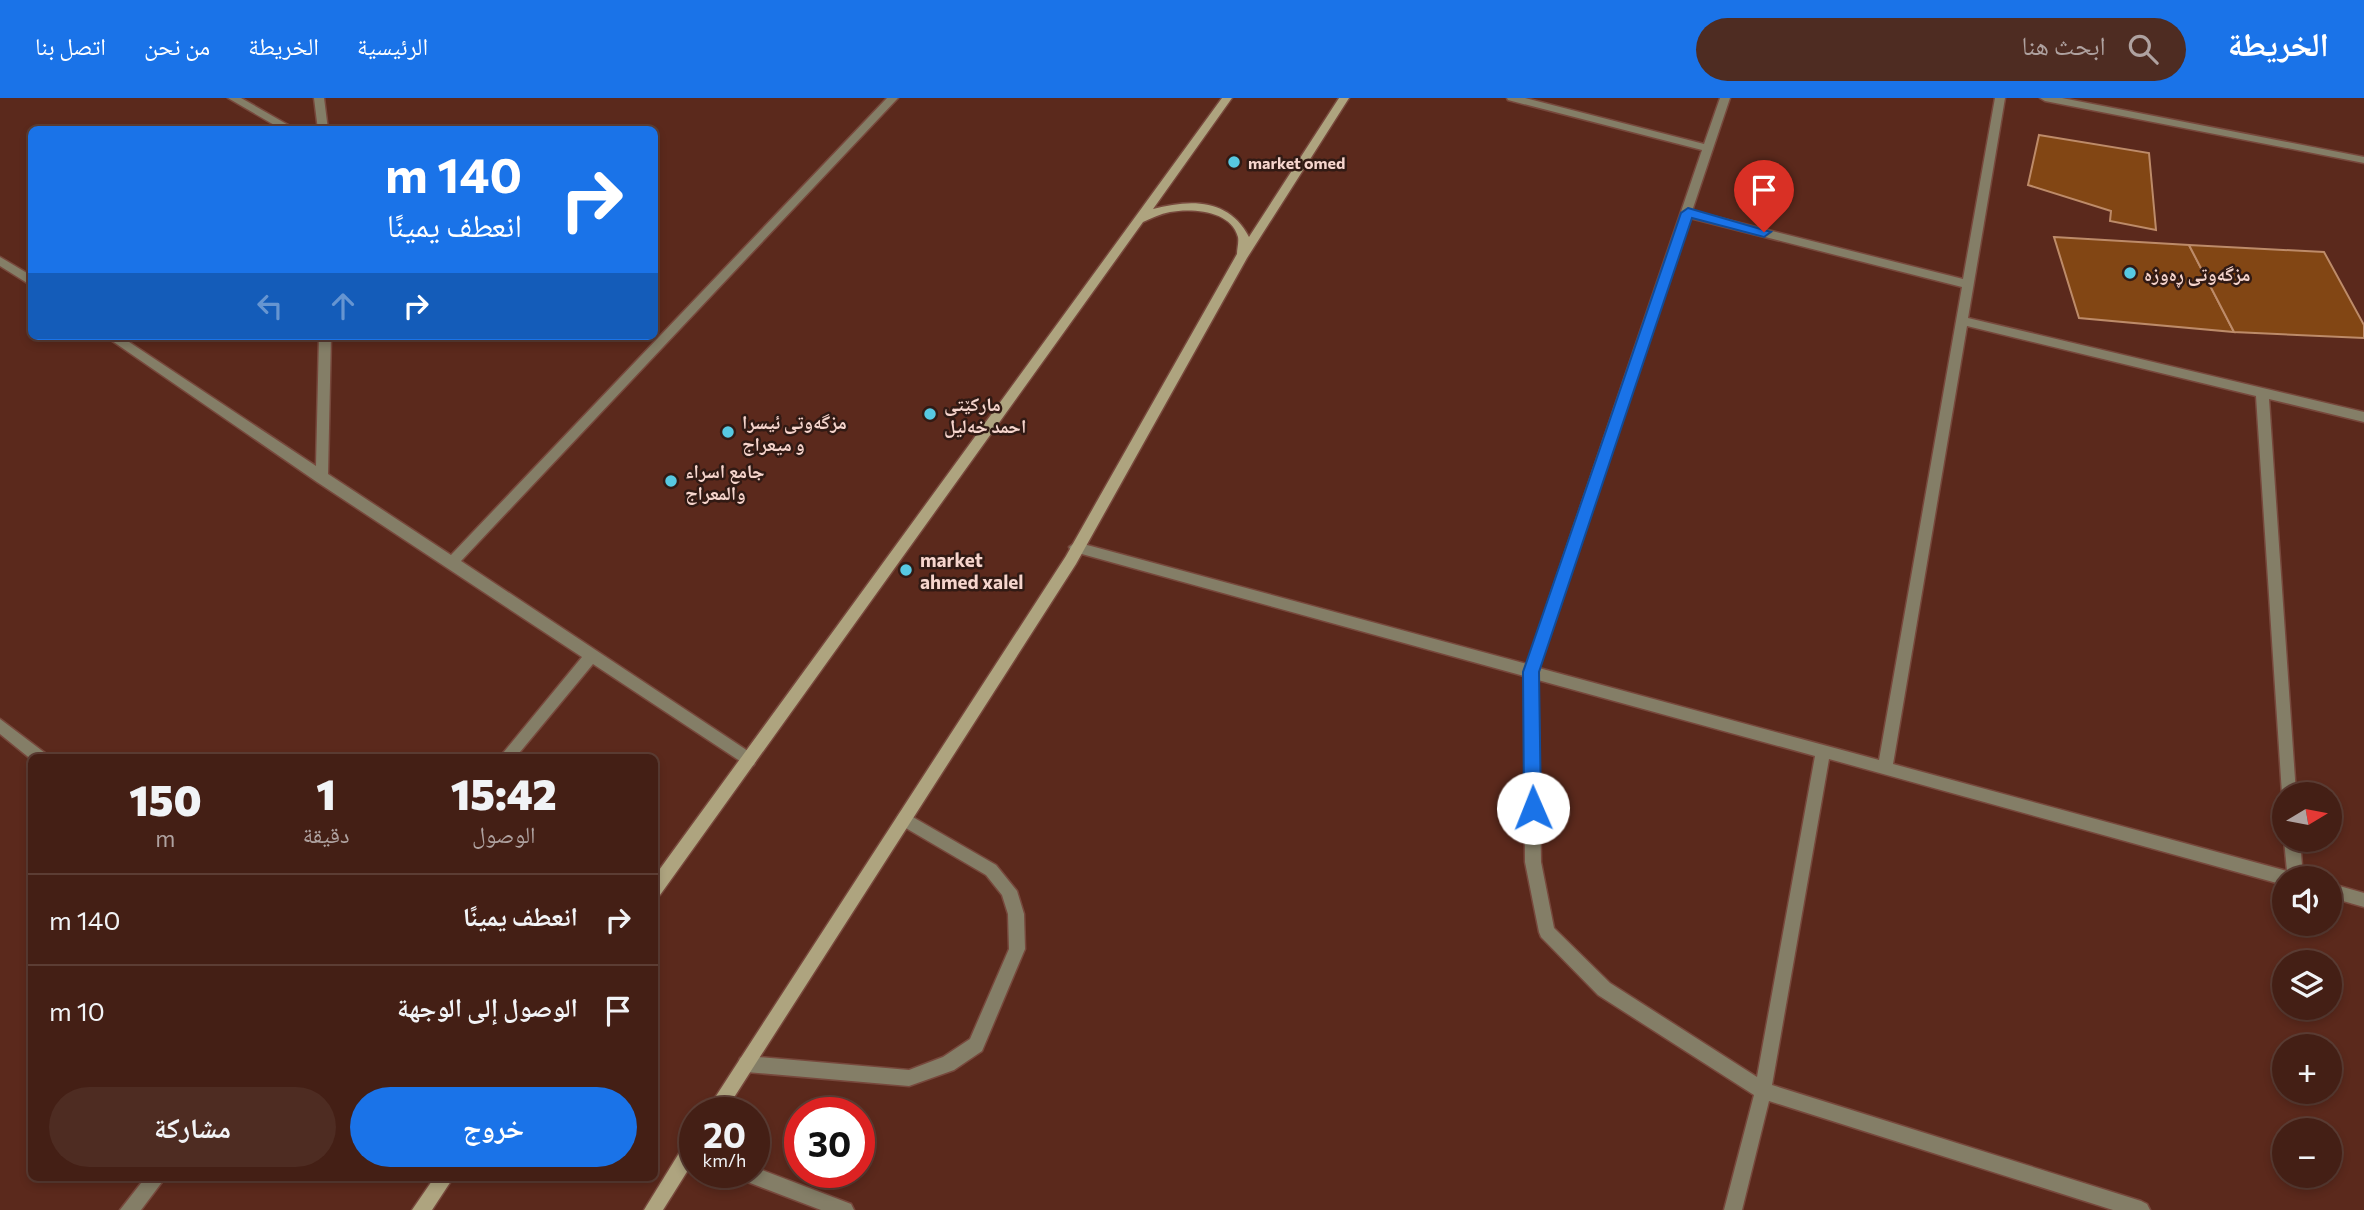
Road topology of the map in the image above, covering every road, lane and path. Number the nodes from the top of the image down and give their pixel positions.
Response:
1 (233, 98) edge
2 (319, 98) edge
3 (893, 98) edge
4 (1227, 98) edge
5 (1344, 98) edge
6 (1512, 98) edge
7 (1725, 98) edge
8 (2000, 98) edge
9 (2045, 98) edge
10 (285, 126) edge
11 (322, 126) edge
12 (1708, 148) junction
13 (2364, 160) edge
14 (1688, 213) junction
15 (1135, 225) junction
16 (1242, 256) junction
17 (0, 261) edge
18 (28, 279) edge
19 (1969, 285) junction
20 (1962, 321) junction
21 (117, 340) edge
22 (325, 340) edge
23 (2262, 393) junction
24 (2364, 417) edge
25 (322, 478) junction
26 (1076, 547) junction
27 (451, 563) junction
28 (591, 656) junction
29 (1531, 672) junction
30 (0, 725) edge
31 (1823, 751) junction
32 (35, 754) edge
33 (509, 754) edge
34 (749, 760) junction
35 (1885, 769) junction
36 (2288, 782) edge
37 (904, 819) junction
38 (2272, 874) edge
39 (658, 885) edge
40 (2342, 894) edge
41 (2364, 900) edge
42 (746, 1064) junction
43 (1763, 1091) junction
44 (724, 1097) edge
45 (679, 1171) edge
46 (153, 1181) edge
47 (442, 1181) edge
48 (770, 1182) edge
49 (129, 1210) edge
50 (421, 1210) edge
51 (653, 1210) edge
52 (845, 1210) edge
53 (1733, 1210) edge
54 (2141, 1210) edge

1 - 10 street
2 - 11 street
3 - 27 street
4 - 15 street
5 - 16 street
6 - 12 street
7 - 12 street
8 - 19 street
9 - 13 street
12 - 14 street
14 - 19 street
14 - 29 street
15 - 16 street
15 - 34 street
16 - 26 street
17 - 18 street
19 - 20 street
20 - 23 street
20 - 35 street
21 - 25 street
22 - 25 street
23 - 24 street
23 - 36 street
25 - 27 street
26 - 29 street
26 - 37 street
27 - 28 street
28 - 33 street
28 - 34 street
29 - 31 street
29 - 43 street
30 - 32 street
31 - 35 street
31 - 43 street
34 - 39 street
35 - 38 street
37 - 42 street
37 - 42 street
40 - 41 street
42 - 44 street
43 - 53 street
43 - 54 street
45 - 51 street
46 - 49 street
47 - 50 street
48 - 52 street

